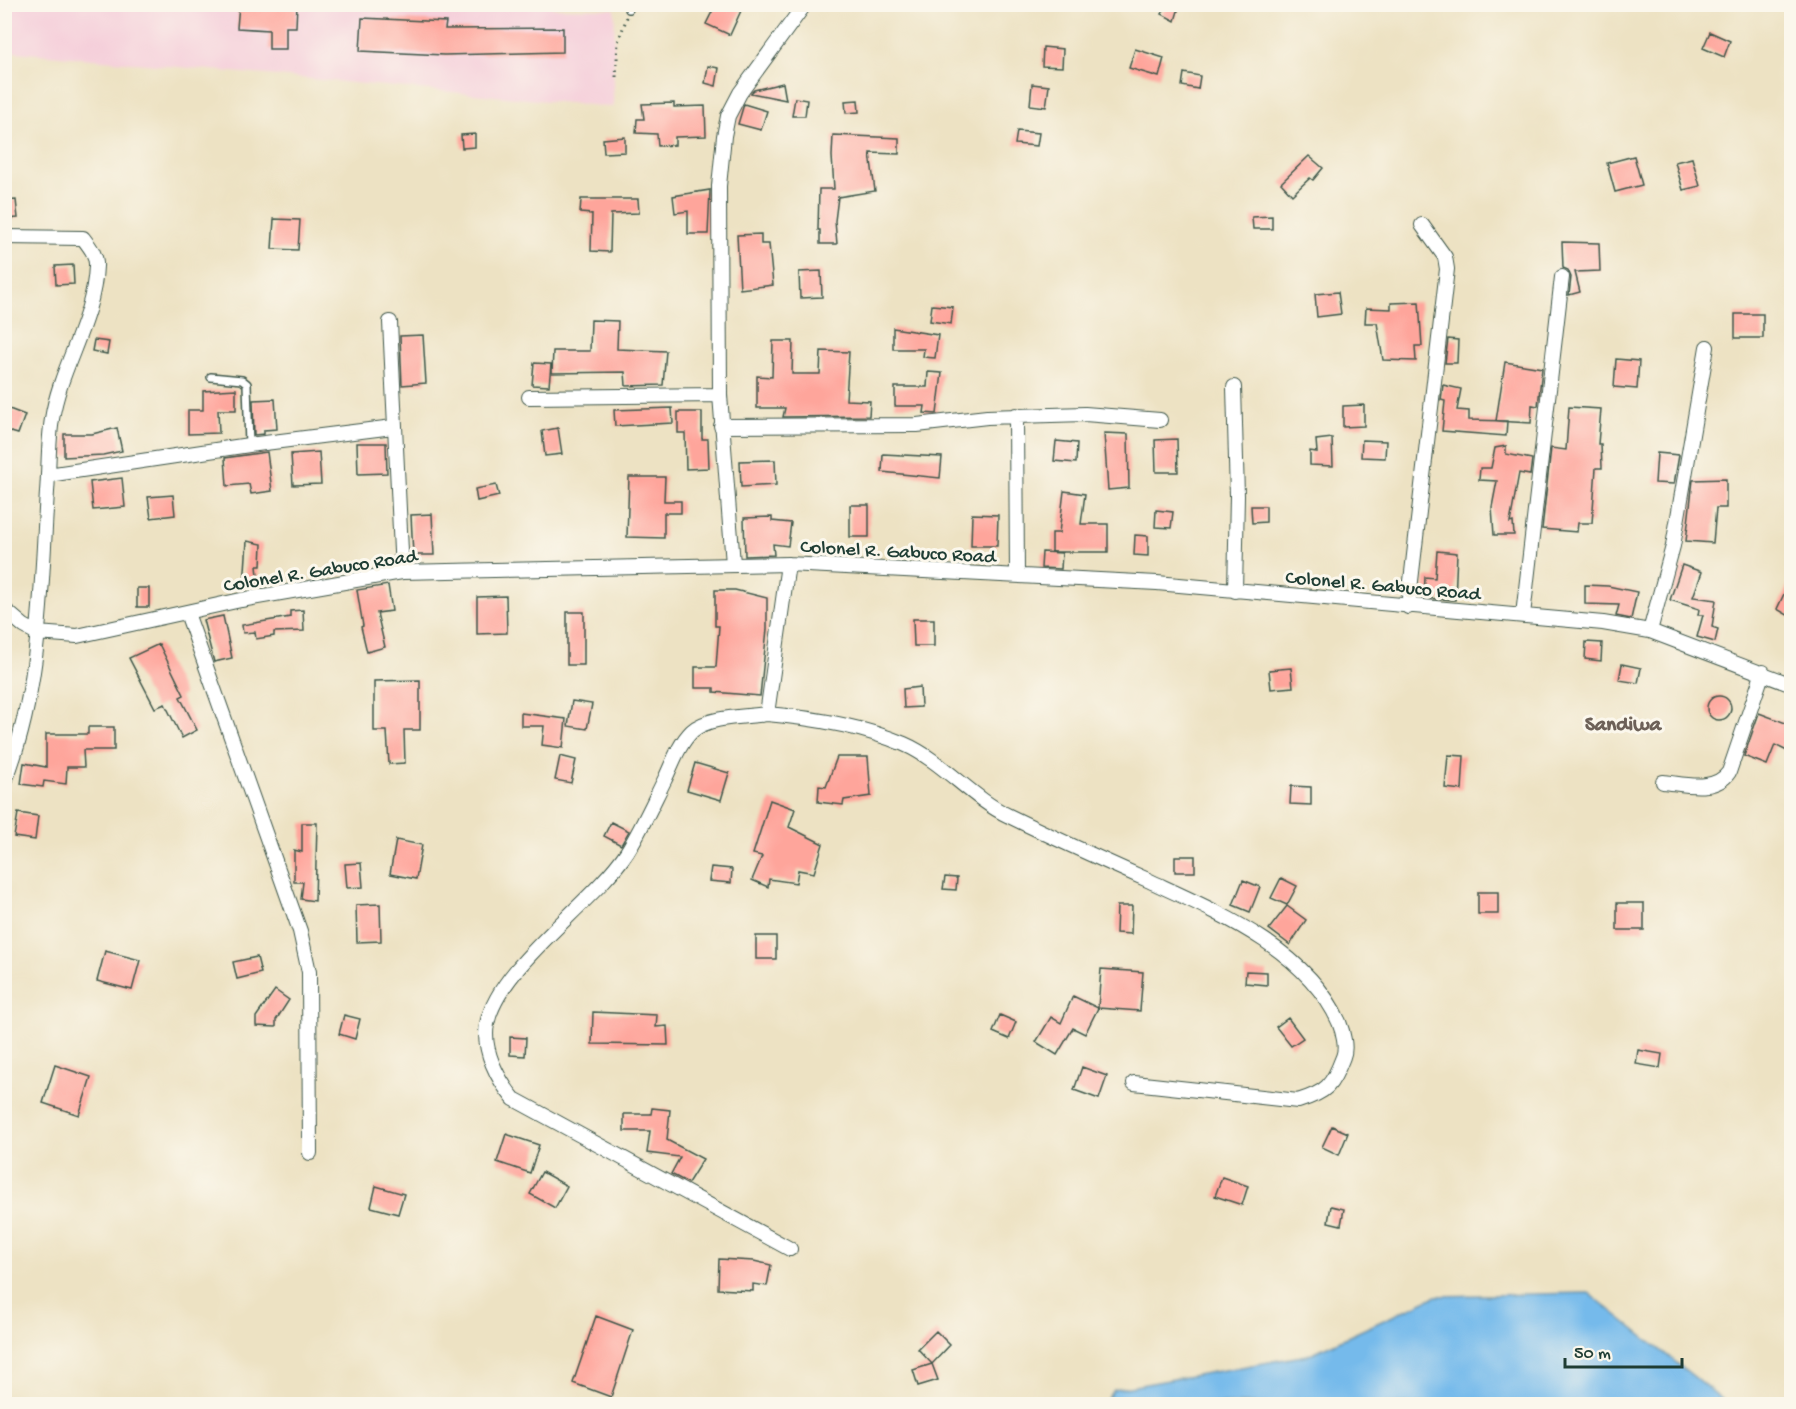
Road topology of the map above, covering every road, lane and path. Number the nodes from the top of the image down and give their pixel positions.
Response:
1 (805, 4) edge
2 (629, 7) edge
3 (615, 77) dead end
4 (1422, 225) dead end
5 (4, 237) edge
6 (1562, 277) dead end
7 (390, 322) dead end
8 (1707, 346) dead end
9 (211, 377) dead end
10 (1234, 387) dead end
11 (720, 395) junction
12 (529, 397) dead end
13 (1016, 415) junction
14 (1160, 420) dead end
15 (721, 426) junction
16 (393, 427) junction
17 (249, 445) junction
18 (48, 475) junction
19 (733, 564) junction
20 (788, 564) junction
21 (402, 572) junction
22 (1017, 575) junction
23 (1235, 591) junction
24 (1408, 607) junction
25 (4, 609) edge
26 (187, 613) junction
27 (1523, 615) junction
28 (1650, 631) junction
29 (37, 633) junction
30 (1763, 672) junction
31 (1791, 685) edge
32 (767, 714) junction
33 (1663, 782) dead end
34 (4, 784) edge
35 (1134, 1083) dead end
36 (310, 1153) dead end
37 (790, 1249) dead end

1 - 11 street
2 - 3 path
4 - 24 street
5 - 18 street
6 - 27 street
7 - 16 street
8 - 28 street
9 - 17 lane
10 - 23 street
11 - 12 street
11 - 15 street
13 - 14 street
13 - 15 street
13 - 22 street
15 - 19 street
16 - 17 street
16 - 21 street
17 - 18 street
18 - 29 street
19 - 20 street, Colonel R. Gabuco Road
19 - 21 street, Colonel R. Gabuco Road
20 - 22 street, Colonel R. Gabuco Road
20 - 32 street
21 - 26 street, Colonel R. Gabuco Road
22 - 23 street, Colonel R. Gabuco Road
23 - 24 street, Colonel R. Gabuco Road
24 - 27 street, Colonel R. Gabuco Road
25 - 29 street
26 - 29 street, Colonel R. Gabuco Road
26 - 36 street
27 - 28 street, Colonel R. Gabuco Road
28 - 30 street, Colonel R. Gabuco Road
29 - 34 street
30 - 31 street, Colonel R. Gabuco Road
30 - 33 street
32 - 35 street
32 - 37 street

